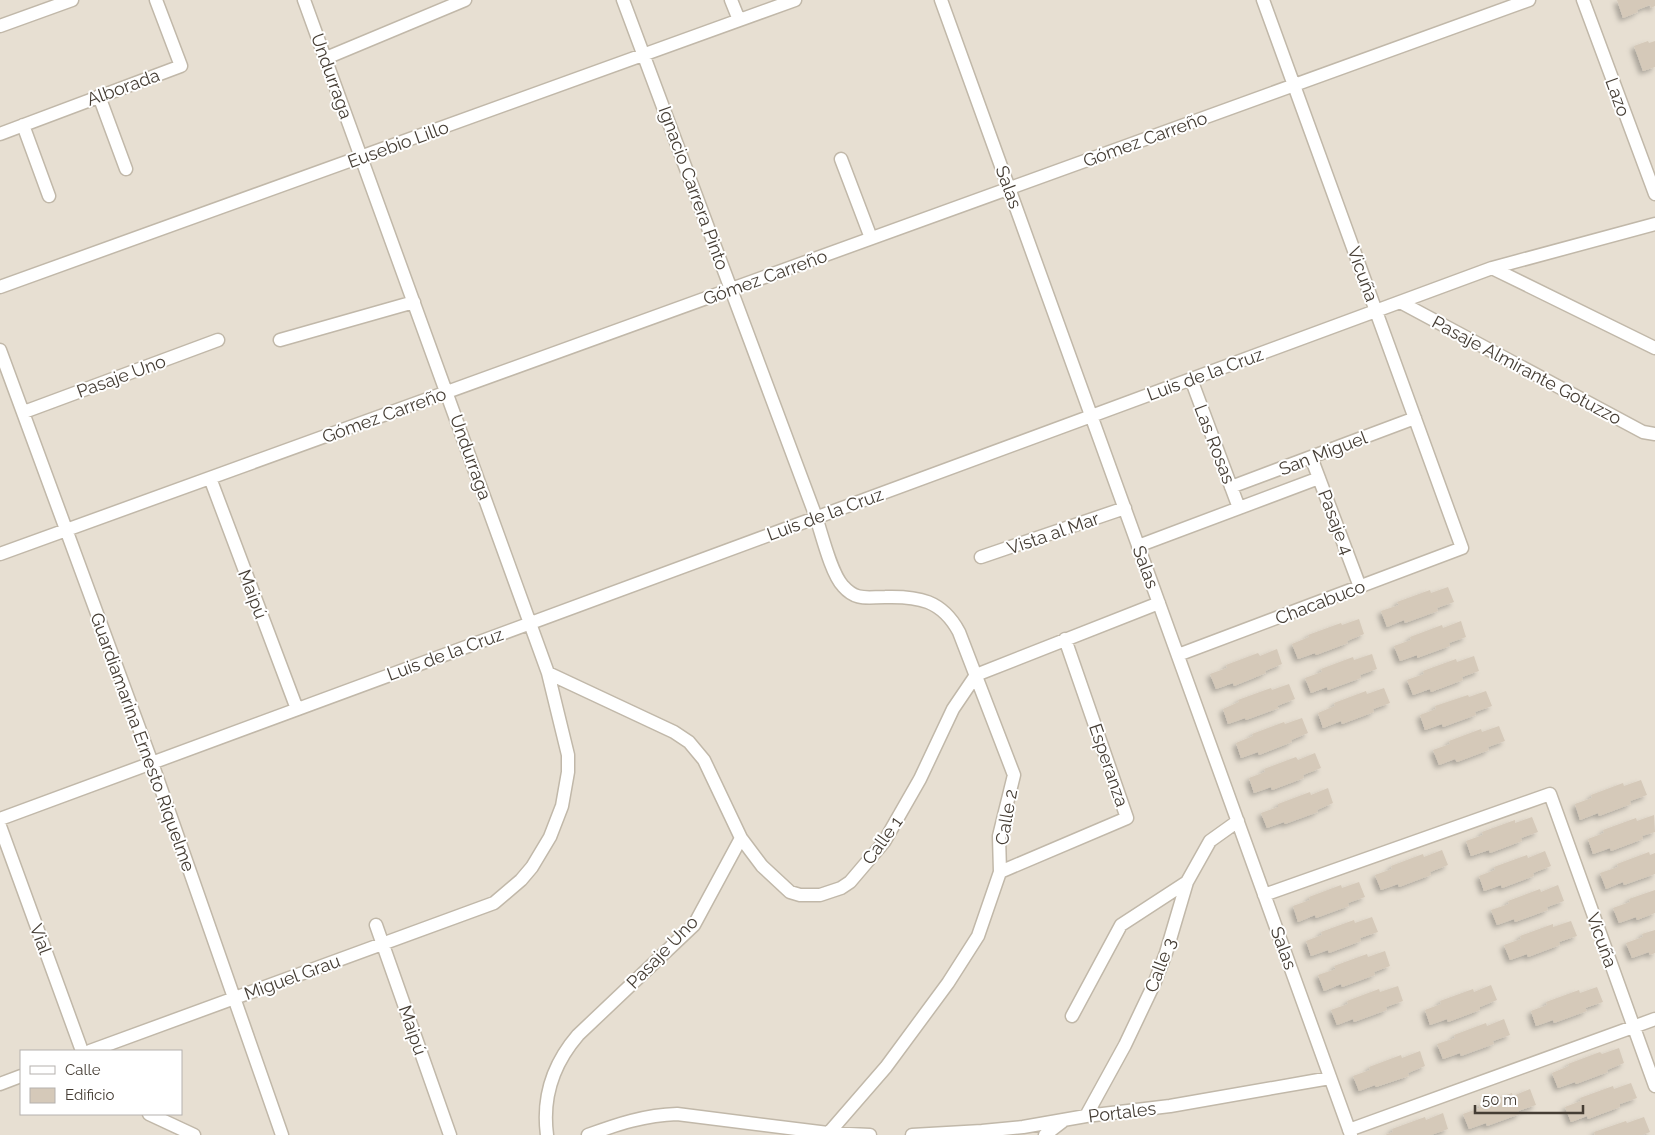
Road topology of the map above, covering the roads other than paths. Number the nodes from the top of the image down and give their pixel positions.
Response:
1 (72, 0) edge
2 (156, 0) edge
3 (304, 0) edge
4 (465, 0) edge
5 (624, 0) edge
6 (731, 0) edge
7 (795, 0) edge
8 (942, 0) edge
9 (1263, 0) edge
10 (1529, 0) edge
11 (1583, 0) edge
12 (739, 20) junction
13 (0, 26) edge
14 (644, 55) junction
15 (326, 58) junction
16 (1294, 85) junction
17 (99, 96) junction
18 (23, 125) junction
19 (0, 134) edge
20 (361, 157) junction
21 (841, 159) dead end
22 (126, 169) dead end
23 (1010, 188) junction
24 (1655, 194) edge
25 (49, 196) dead end
26 (1655, 224) edge
27 (872, 238) junction
28 (1492, 268) junction
29 (0, 286) edge
30 (731, 289) junction
31 (414, 302) junction
32 (1400, 302) junction
33 (1376, 311) junction
34 (218, 340) dead end
35 (280, 340) dead end
36 (1655, 348) edge
37 (0, 350) edge
38 (1190, 379) junction
39 (447, 392) junction
40 (24, 412) junction
41 (1091, 416) junction
42 (1415, 418) junction
43 (1655, 434) edge
44 (1311, 457) junction
45 (210, 478) junction
46 (1319, 478) junction
47 (1231, 487) junction
48 (1125, 508) junction
49 (1239, 508) junction
50 (816, 517) junction
51 (66, 530) junction
52 (1138, 546) junction
53 (1462, 548) joint
54 (0, 554) edge
55 (981, 557) dead end
56 (1360, 587) junction
57 (1159, 603) junction
58 (531, 623) junction
59 (1065, 639) junction
60 (1178, 655) junction
61 (548, 673) junction
62 (976, 675) junction
63 (296, 709) junction
64 (152, 763) junction
65 (0, 819) edge
66 (1238, 821) junction
67 (0, 826) edge
68 (740, 838) junction
69 (1000, 872) junction
70 (1187, 882) junction
71 (1264, 895) junction
72 (494, 903) joint
73 (376, 925) dead end
74 (383, 944) junction
75 (233, 999) junction
76 (1072, 1016) dead end
77 (1655, 1019) edge
78 (1634, 1026) junction
79 (82, 1050) edge
80 (93, 1050) edge
81 (20, 1076) edge
82 (1330, 1078) junction
83 (0, 1084) edge
84 (1655, 1086) edge
85 (151, 1115) edge
86 (1086, 1116) junction
87 (1065, 1120) junction
88 (1350, 1132) edge
89 (827, 1134) edge
90 (194, 1135) edge
91 (282, 1135) edge
92 (450, 1135) edge
93 (547, 1135) edge
94 (588, 1135) edge
95 (870, 1135) edge
96 (912, 1135) edge
97 (1045, 1135) edge

1 - 13 street
2 - 17 street, Alborada
3 - 15 street, Undurraga
4 - 15 street
5 - 14 street, Ignacio Carrera Pinto
6 - 12 street
7 - 12 street, Eusebio Lillo
8 - 23 street, Salas
9 - 16 street, Vicuña
10 - 16 street, Gómez Carreño
11 - 24 street, Lazo
12 - 14 street, Eusebio Lillo
14 - 20 street, Eusebio Lillo
14 - 30 street, Ignacio Carrera Pinto
15 - 20 street, Undurraga
16 - 23 street, Gómez Carreño
16 - 33 street, Vicuña
17 - 18 street, Alborada
17 - 22 street
18 - 19 street, Alborada
18 - 25 street
20 - 29 street, Eusebio Lillo
20 - 31 street, Undurraga
21 - 27 street
23 - 27 street, Gómez Carreño
23 - 41 street, Salas
26 - 28 street, Luis de la Cruz
27 - 30 street, Gómez Carreño
28 - 32 street, Luis de la Cruz
28 - 36 street
30 - 39 street, Gómez Carreño
30 - 50 street, Ignacio Carrera Pinto
31 - 35 street
31 - 39 street, Undurraga
32 - 33 street, Luis de la Cruz
32 - 43 street, Pasaje Almirante Gotuzzo
33 - 38 street, Luis de la Cruz
33 - 42 street, Vicuña
34 - 40 street, Pasaje Uno
37 - 40 street, Guardiamarina Ernesto Riquelme
38 - 41 street, Luis de la Cruz
38 - 47 street, Las Rosas
39 - 45 street, Gómez Carreño
39 - 58 street, Undurraga
40 - 51 street, Guardiamarina Ernesto Riquelme
41 - 48 street, Salas
41 - 50 street, Luis de la Cruz
42 - 44 street, San Miguel
42 - 53 street, Vicuña
44 - 46 street, Pasaje 4
44 - 47 street, San Miguel
45 - 51 street, Gómez Carreño
45 - 63 street, Maipú
46 - 49 street, San Miguel
46 - 56 street, Pasaje 4
47 - 49 street, Las Rosas
48 - 52 street, Salas
48 - 55 street, Vista al Mar
49 - 52 street, San Miguel
50 - 58 street, Luis de la Cruz
50 - 62 street, Calle 2
51 - 54 street, Gómez Carreño
51 - 64 street, Guardiamarina Ernesto Riquelme
52 - 57 street, Salas
53 - 56 street, Chacabuco
56 - 60 street, Chacabuco
57 - 59 street
57 - 60 street, Salas
58 - 61 street, Undurraga
58 - 63 street, Luis de la Cruz
59 - 62 street
59 - 69 street, Esperanza
60 - 66 street, Salas
61 - 68 street
61 - 72 street, Undurraga
62 - 68 street, Calle 1
62 - 69 street, Calle 2
63 - 64 street, Luis de la Cruz
64 - 65 street, Luis de la Cruz
64 - 75 street, Guardiamarina Ernesto Riquelme
66 - 70 street, Calle 3
66 - 71 street, Salas
67 - 79 street, Vial
68 - 93 street, Pasaje Uno
69 - 89 street, Calle 2
70 - 76 street
70 - 86 street, Calle 3
71 - 78 street, Vicuña
71 - 82 street, Salas
72 - 74 street, Miguel Grau
73 - 74 street, Maipú
74 - 75 street, Miguel Grau
74 - 92 street, Maipú
75 - 80 street, Miguel Grau
75 - 91 street, Guardiamarina Ernesto Riquelme
77 - 78 street
78 - 84 street, Vicuña
78 - 88 street
81 - 83 street
82 - 86 street, Portales
82 - 88 street, Salas
85 - 90 street
86 - 87 street, Portales
87 - 96 street, Portales
87 - 97 street
89 - 94 street
89 - 95 street

